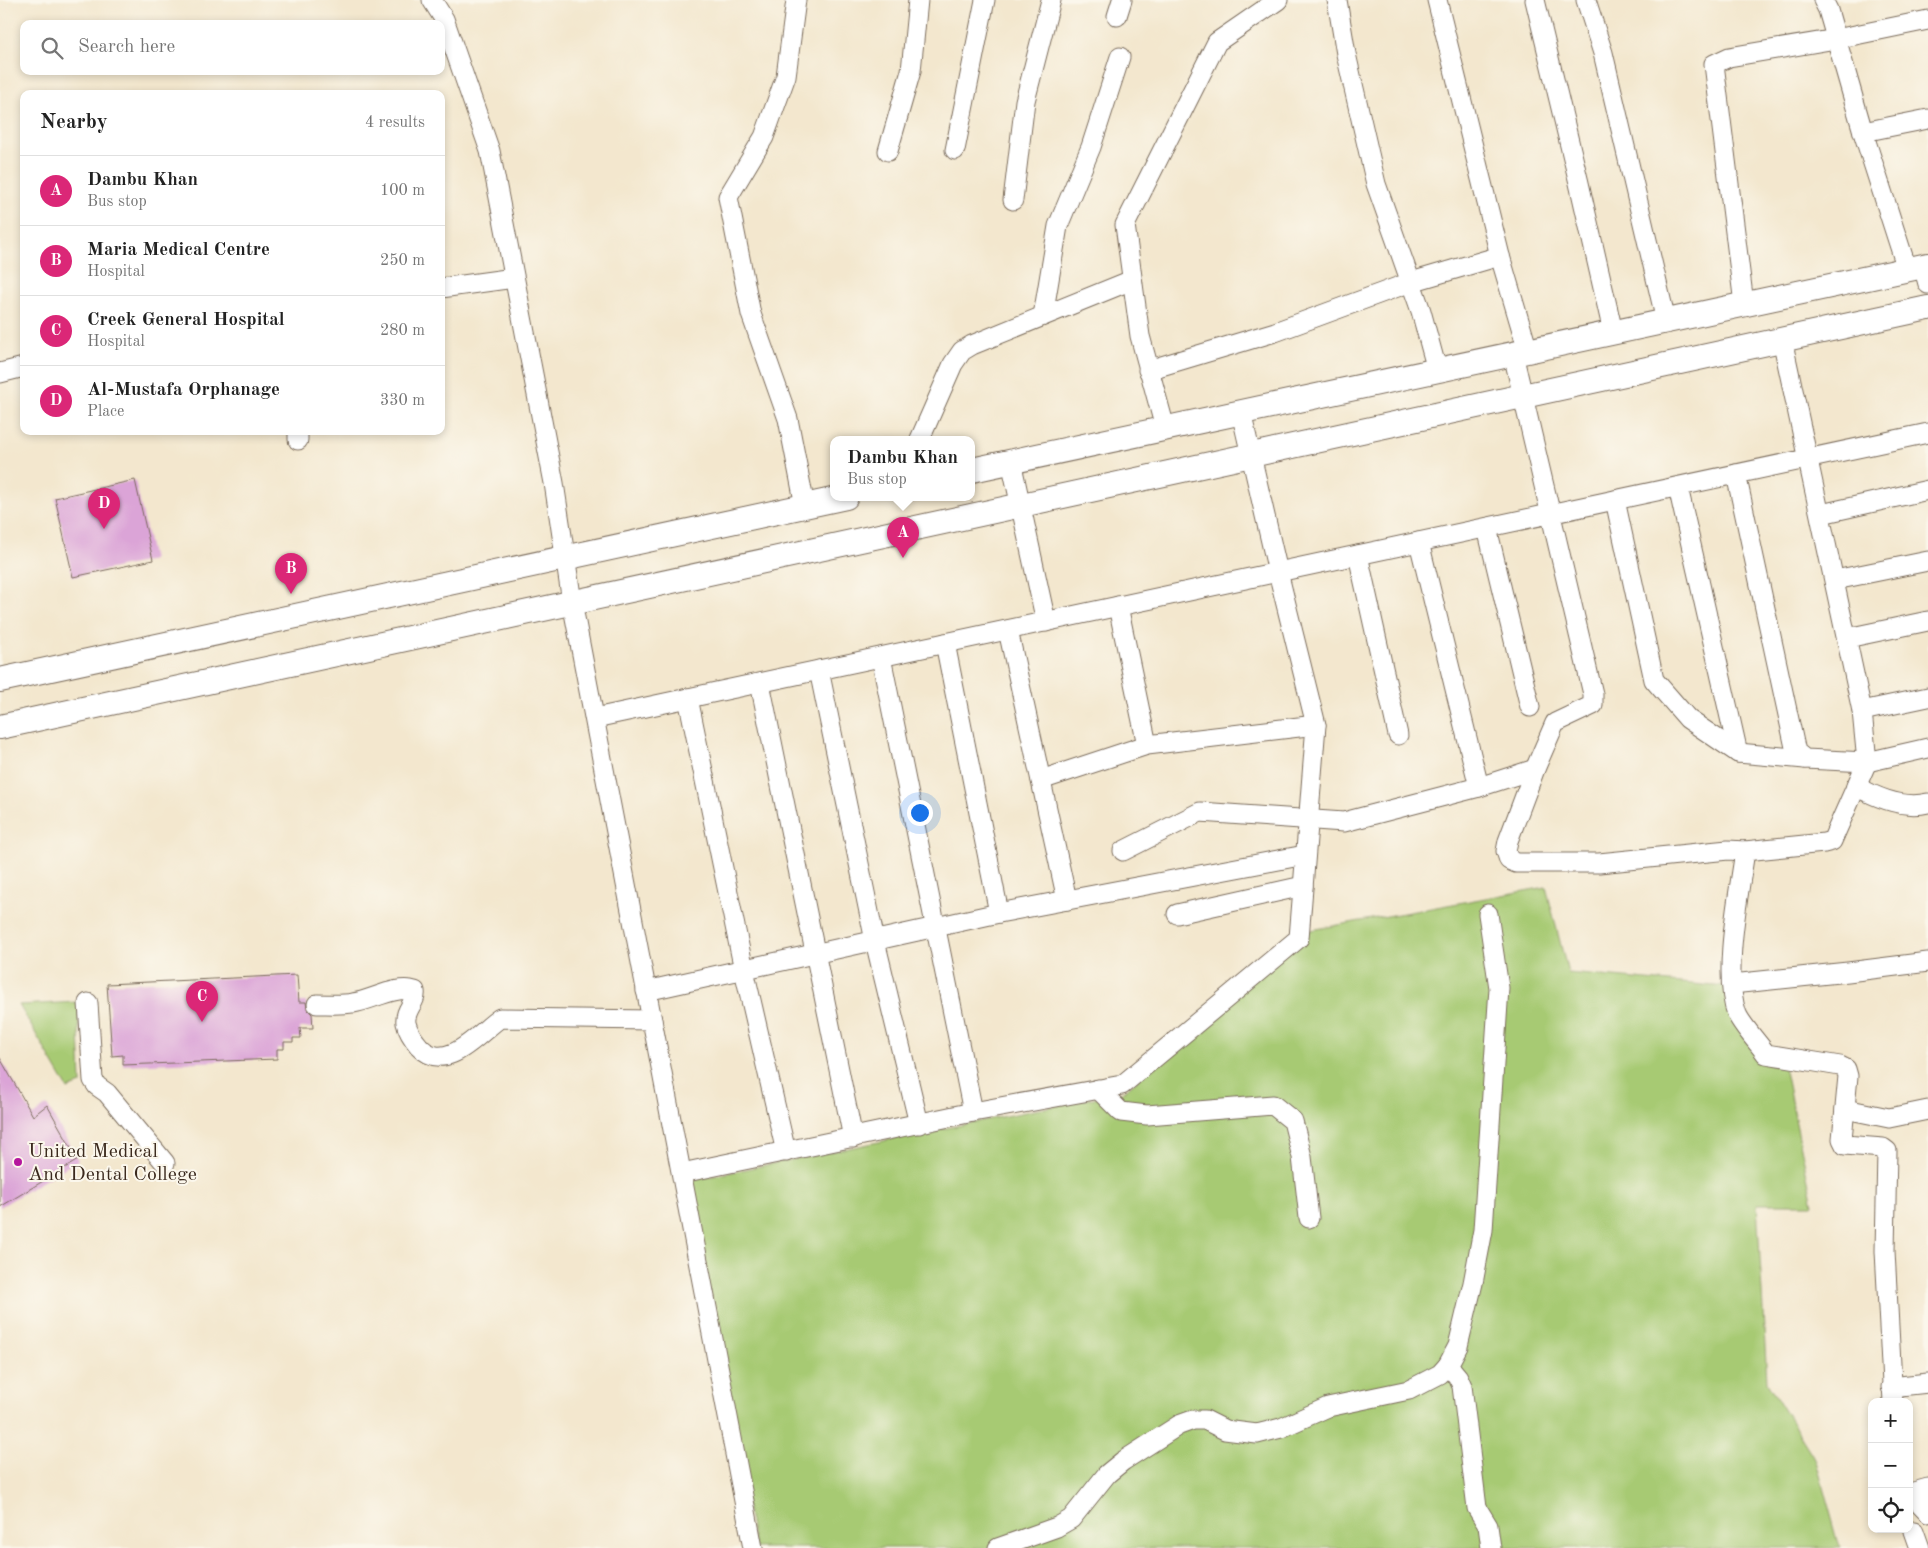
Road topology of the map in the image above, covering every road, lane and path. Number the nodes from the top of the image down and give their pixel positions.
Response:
1 (432, 0) edge
2 (796, 0) edge
3 (918, 0) edge
4 (985, 0) edge
5 (1051, 0) edge
6 (1278, 0) edge
7 (1337, 0) edge
8 (1438, 0) edge
9 (1535, 0) edge
10 (1586, 0) edge
11 (1823, 0) edge
12 (444, 20) edge
13 (1928, 20) edge
14 (445, 22) edge
15 (1836, 39) junction
16 (1120, 57) dead end
17 (1928, 119) edge
18 (1863, 132) junction
19 (956, 150) dead end
20 (888, 151) dead end
21 (1013, 200) dead end
22 (1500, 256) junction
23 (1922, 271) edge
24 (514, 278) junction
25 (1132, 280) junction
26 (1411, 282) junction
27 (445, 287) edge
28 (1744, 304) junction
29 (1928, 308) edge
30 (1043, 316) junction
31 (1666, 321) junction
32 (1612, 332) junction
33 (1782, 339) junction
34 (1520, 352) junction
35 (20, 368) edge
36 (1148, 370) junction
37 (1437, 370) junction
38 (0, 373) edge
39 (1521, 396) junction
40 (1241, 412) junction
41 (1165, 428) junction
42 (1928, 433) edge
43 (921, 436) edge
44 (1251, 455) junction
45 (1809, 459) junction
46 (1011, 461) junction
47 (975, 469) edge
48 (1736, 474) junction
49 (1678, 487) junction
50 (1928, 490) edge
51 (1615, 500) junction
52 (830, 501) edge
53 (1020, 505) junction
54 (805, 506) junction
55 (1550, 514) junction
56 (1821, 514) junction
57 (1486, 528) junction
58 (1419, 542) junction
59 (1358, 555) junction
60 (565, 557) junction
61 (1928, 561) edge
62 (1278, 572) junction
63 (1834, 580) junction
64 (572, 602) junction
65 (1118, 606) junction
66 (1928, 621) edge
67 (1046, 622) junction
68 (1008, 630) junction
69 (1847, 638) junction
70 (944, 644) junction
71 (881, 657) junction
72 (819, 670) junction
73 (0, 680) edge
74 (760, 683) junction
75 (1928, 696) edge
76 (688, 698) junction
77 (1530, 707) dead end
78 (1862, 711) junction
79 (595, 718) junction
80 (1316, 725) junction
81 (0, 727) edge
82 (1398, 735) dead end
83 (1147, 744) junction
84 (1928, 748) edge
85 (1738, 753) junction
86 (1805, 760) junction
87 (1867, 762) junction
88 (1535, 769) junction
89 (1041, 780) junction
90 (1856, 786) junction
91 (1478, 787) junction
92 (1928, 803) edge
93 (1308, 820) junction
94 (1745, 850) junction
95 (1123, 851) dead end
96 (1304, 855) junction
97 (1303, 886) junction
98 (1067, 900) junction
99 (1000, 913) junction
100 (1178, 914) dead end
101 (1488, 914) dead end
102 (936, 927) junction
103 (875, 941) junction
104 (815, 954) junction
105 (1928, 962) edge
106 (744, 970) junction
107 (1732, 984) junction
108 (646, 991) junction
109 (88, 1003) dead end
110 (317, 1004) dead end
111 (652, 1020) junction
112 (1098, 1089) junction
113 (1845, 1109) junction
114 (1928, 1110) edge
115 (974, 1112) junction
116 (919, 1124) junction
117 (853, 1138) junction
118 (786, 1152) junction
119 (165, 1163) dead end
120 (682, 1173) junction
121 (1309, 1218) dead end
122 (1448, 1365) junction
123 (1928, 1383) edge
124 (1892, 1395) edge
125 (1928, 1488) edge
126 (1913, 1491) edge
127 (1913, 1496) edge
128 (1928, 1512) edge
129 (753, 1548) edge
130 (998, 1548) edge
131 (1491, 1548) edge

1 - 12 street
2 - 54 street
3 - 20 street
4 - 19 street
5 - 21 street
6 - 25 street
7 - 26 street
8 - 22 street
9 - 32 street
10 - 31 street
11 - 15 street
13 - 15 street
14 - 24 street
15 - 18 street
15 - 28 street
16 - 30 street
17 - 18 street
18 - 23 street
22 - 26 street
22 - 34 street
23 - 28 main road
24 - 27 street
24 - 60 street
25 - 30 street
25 - 36 street
26 - 36 street
26 - 37 street
28 - 31 main road
29 - 33 main road
30 - 43 street
31 - 32 main road
32 - 34 main road
33 - 39 main road
33 - 45 street
34 - 37 main road
34 - 39 street
35 - 38 street
36 - 41 street
37 - 40 main road
39 - 44 main road
39 - 55 street
40 - 41 main road
40 - 44 street
41 - 46 main road
42 - 45 street
44 - 53 main road
44 - 62 street
45 - 48 street
45 - 56 street
46 - 47 main road
46 - 53 street
48 - 49 street
48 - 86 street
49 - 51 street
49 - 85 street
50 - 56 street
51 - 55 street
51 - 85 street
52 - 54 main road
53 - 64 main road
53 - 67 street
54 - 60 main road
55 - 57 street
55 - 88 street
56 - 63 street
57 - 58 street
57 - 77 street
58 - 59 street
58 - 91 street
59 - 62 street
59 - 82 street
60 - 64 street
60 - 73 main road
61 - 63 street
62 - 65 street
62 - 80 street
63 - 69 street
64 - 79 street
64 - 81 main road
65 - 67 street
65 - 83 street
66 - 69 street
67 - 68 street
68 - 70 street
68 - 89 street
69 - 78 street
70 - 71 street
70 - 99 street
71 - 72 street
71 - 102 street
72 - 74 street
72 - 103 street
74 - 76 street
74 - 104 street
75 - 78 street
76 - 79 street
76 - 106 street
78 - 87 street
79 - 108 street
80 - 83 street
80 - 93 street
83 - 89 street
84 - 87 street
85 - 86 street
86 - 87 street
87 - 90 street
88 - 91 street
88 - 94 street
89 - 98 street
90 - 92 street
90 - 94 street
91 - 93 street
93 - 95 street
93 - 96 street
94 - 107 street
96 - 97 street
96 - 98 street
97 - 100 street
97 - 112 street
98 - 99 street
99 - 102 street
101 - 122 street
102 - 103 street
102 - 115 street
103 - 104 street
103 - 116 street
104 - 106 street
104 - 117 street
105 - 107 street
106 - 108 street
106 - 118 street
107 - 113 street
108 - 111 street
109 - 119 street
110 - 111 street
111 - 120 street
112 - 115 street
112 - 121 street
113 - 114 street
113 - 124 street
115 - 116 street
116 - 117 street
117 - 118 street
118 - 120 street
120 - 129 street
122 - 130 street
122 - 131 street
123 - 124 street
125 - 126 street
127 - 128 street

